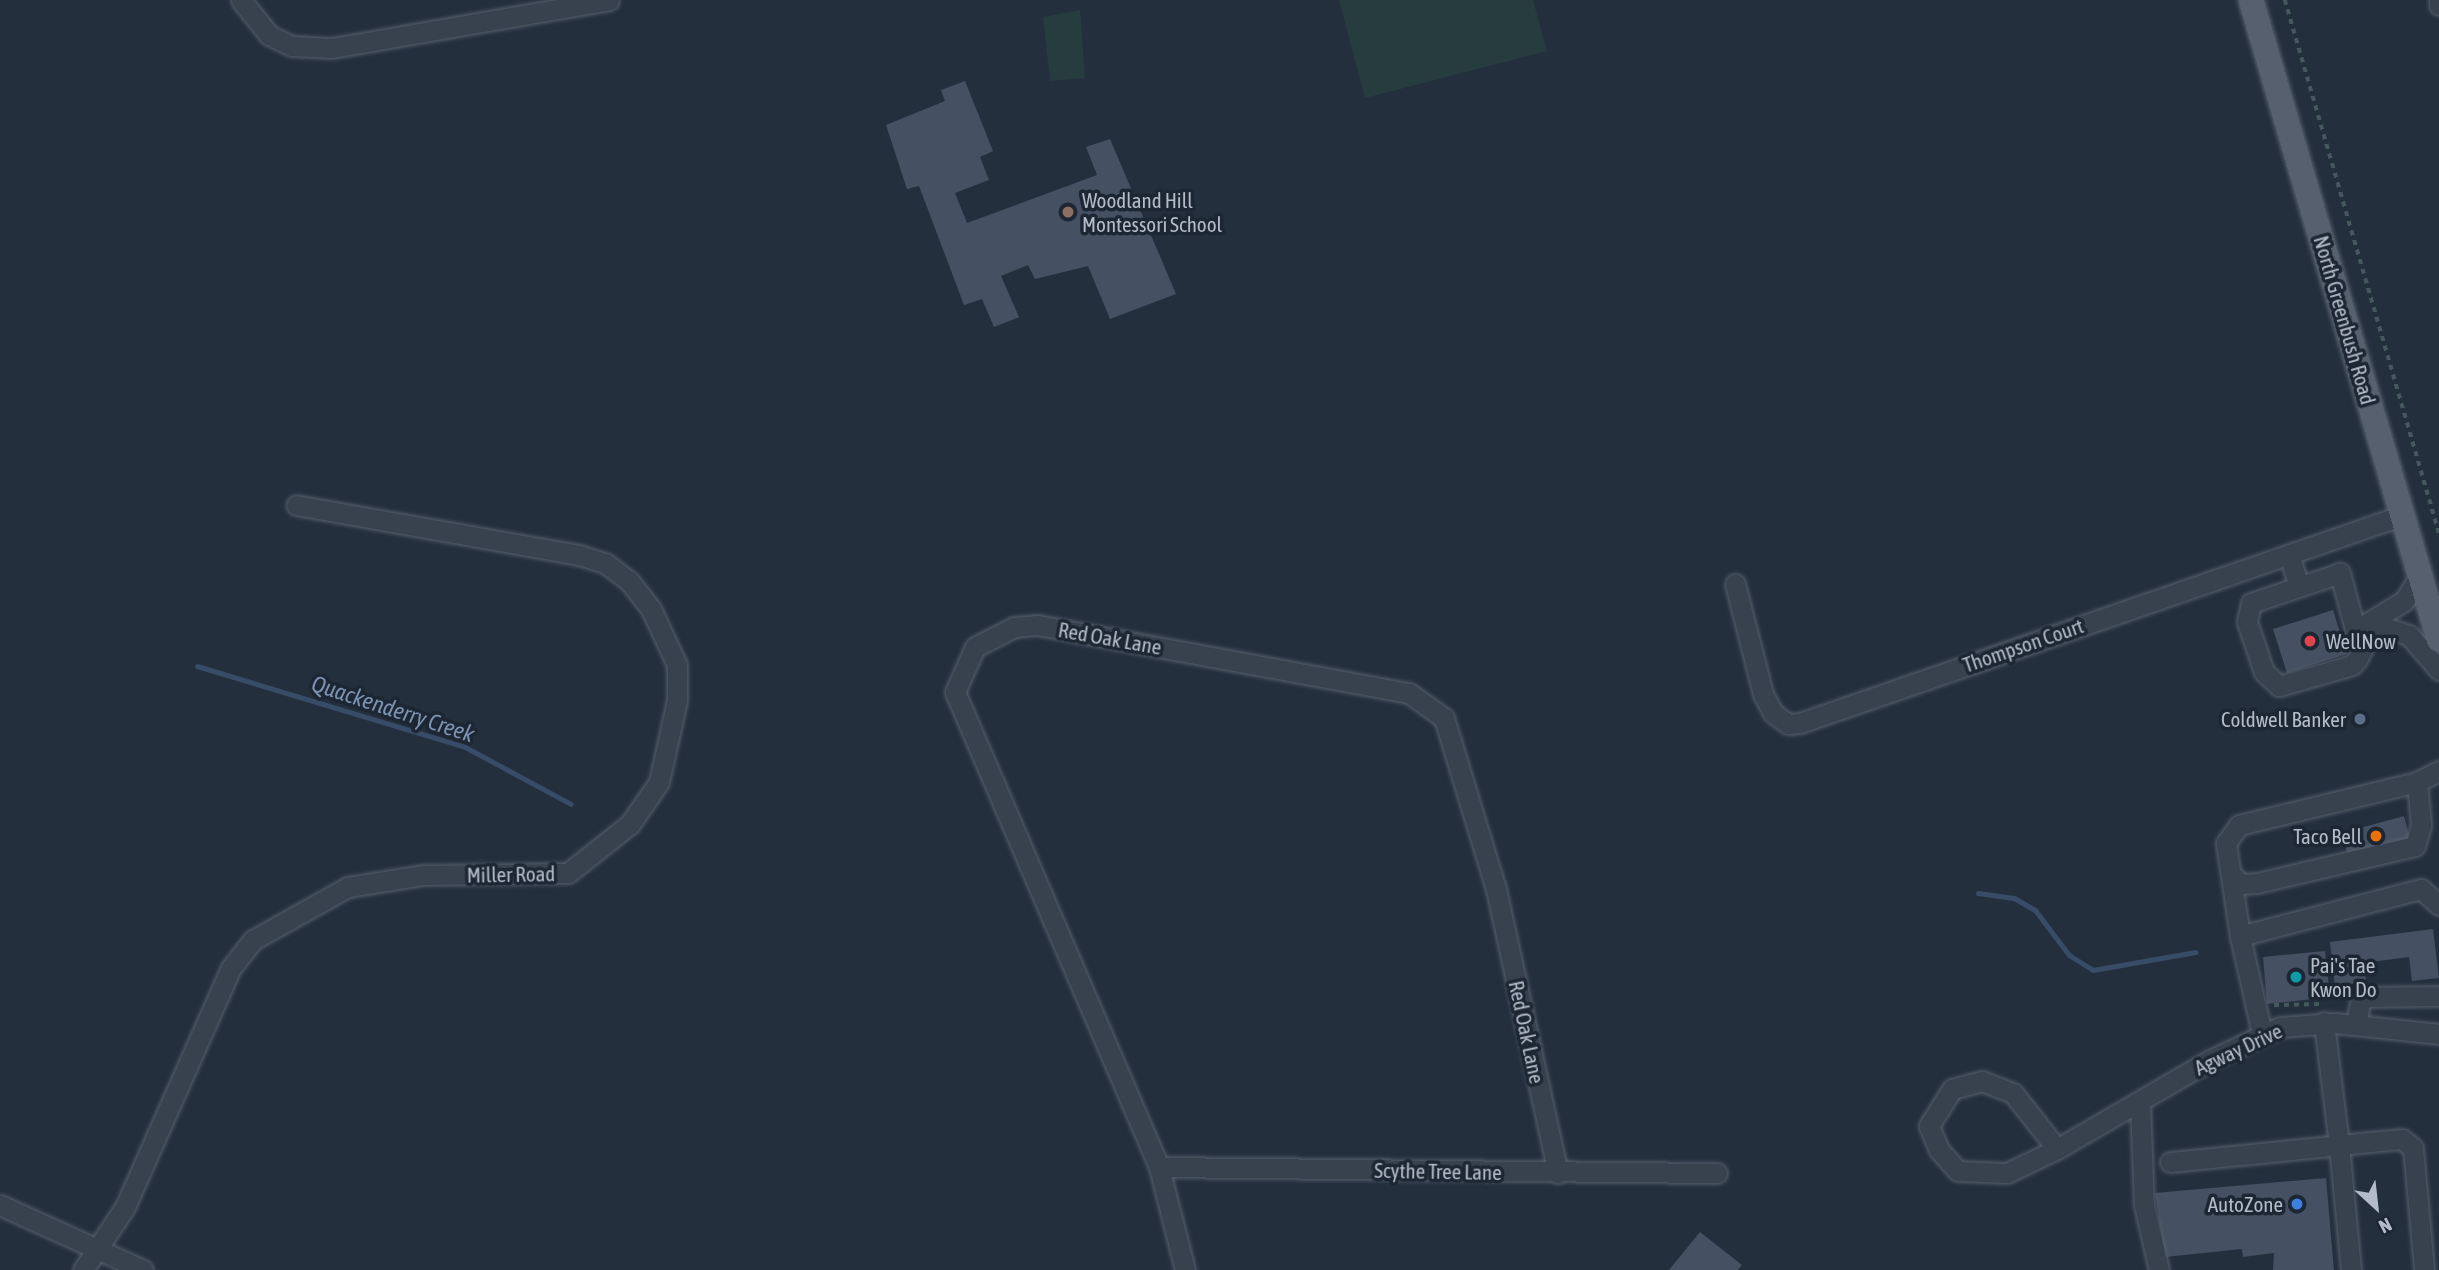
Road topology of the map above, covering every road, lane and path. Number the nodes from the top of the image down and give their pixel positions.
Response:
1 (242, 0) edge
2 (609, 0) edge
3 (2250, 0) edge
4 (2285, 0) edge
5 (2438, 0) edge
6 (2439, 5) edge
7 (296, 505) dead end
8 (2403, 515) junction
9 (2439, 533) edge
10 (2289, 554) junction
11 (2420, 575) junction
12 (1735, 584) dead end
13 (2299, 587) junction
14 (2355, 626) junction
15 (2439, 636) edge
16 (2361, 652) junction
17 (2439, 670) edge
18 (2439, 771) edge
19 (2417, 782) junction
20 (2439, 785) edge
21 (2232, 875) junction
22 (2439, 905) edge
23 (2240, 936) junction
24 (2439, 996) edge
25 (2324, 1022) junction
26 (2356, 1025) junction
27 (2262, 1034) junction
28 (2439, 1034) edge
29 (2140, 1103) junction
30 (2339, 1145) junction
31 (2057, 1149) junction
32 (2170, 1162) dead end
33 (1159, 1167) junction
34 (1558, 1172) junction
35 (1717, 1173) dead end
36 (0, 1205) edge
37 (98, 1252) junction
38 (83, 1270) edge
39 (143, 1270) edge
40 (1185, 1270) edge
41 (2159, 1270) edge
42 (2351, 1270) edge
43 (2424, 1270) edge

1 - 2 street
3 - 8 main road, North Greenbush Road
4 - 9 path
5 - 6 street
7 - 37 street, Miller Road
8 - 10 street, Thompson Court
8 - 11 main road, North Greenbush Road
10 - 12 street, Thompson Court
10 - 13 street
11 - 14 street
11 - 15 main road, North Greenbush Road
13 - 14 street
13 - 16 street
14 - 16 street
16 - 17 street
18 - 19 street
19 - 20 street
19 - 21 street
19 - 21 street
21 - 23 street
22 - 23 street
23 - 27 street
24 - 26 street
25 - 26 street, Agway Drive
25 - 27 street, Agway Drive
25 - 30 street
26 - 28 street, Agway Drive
27 - 29 street, Agway Drive
29 - 31 street, Agway Drive
29 - 41 street
30 - 32 street
30 - 42 street
30 - 43 street
31 - 31 street, Agway Drive
33 - 34 street, Scythe Tree Lane
33 - 34 street, Red Oak Lane
33 - 40 street, Red Oak Lane
34 - 35 street, Scythe Tree Lane
36 - 37 street
37 - 38 street, Miller Road
37 - 39 street

